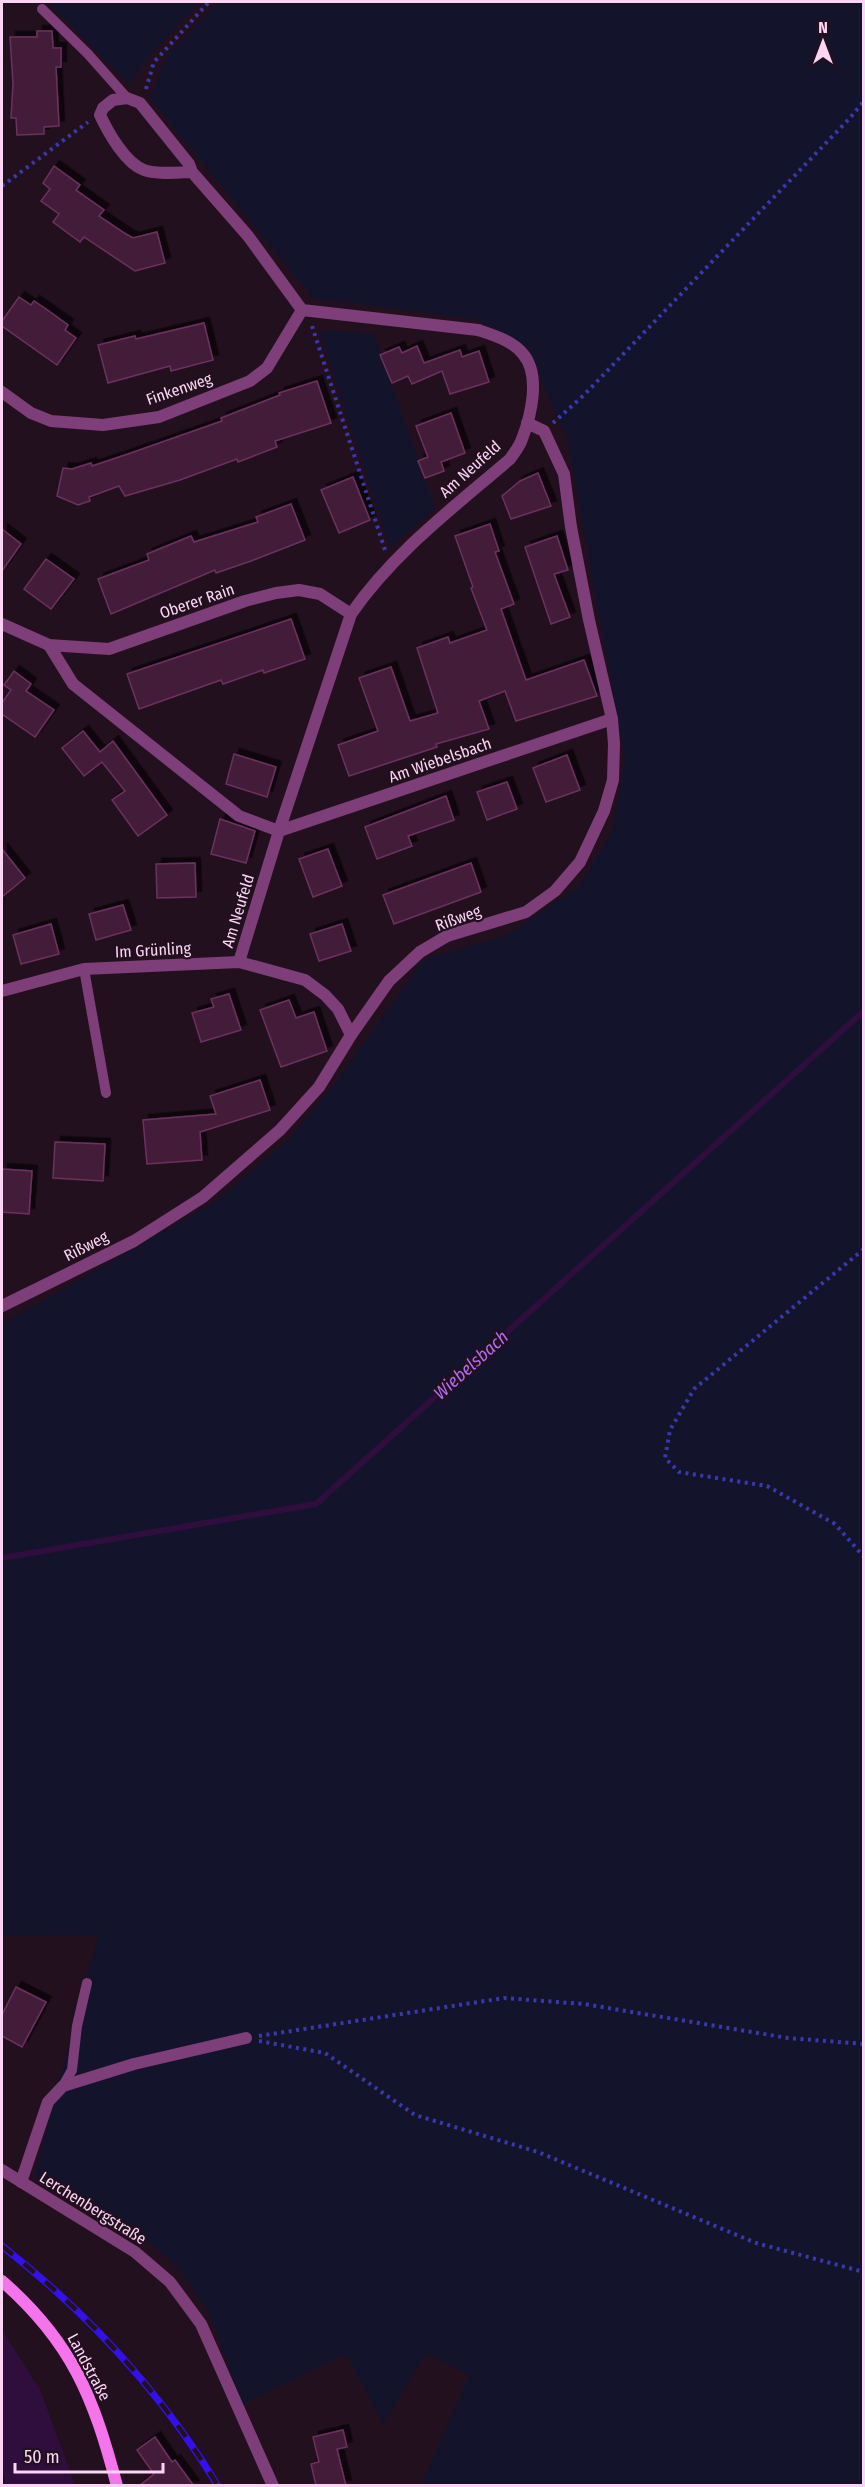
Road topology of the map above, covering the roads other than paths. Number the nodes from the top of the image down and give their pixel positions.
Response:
1 (42, 9) dead end
2 (126, 98) junction
3 (192, 172) junction
4 (305, 310) junction
5 (2, 392) edge
6 (527, 423) junction
7 (351, 614) junction
8 (2, 624) edge
9 (49, 645) junction
10 (612, 720) junction
11 (279, 831) junction
12 (239, 962) junction
13 (84, 969) junction
14 (2, 991) edge
15 (351, 1035) junction
16 (106, 1093) dead end
17 (2, 1306) edge
18 (87, 1983) dead end
19 (246, 2038) road end
20 (63, 2086) junction
21 (2, 2170) edge
22 (21, 2182) junction
23 (2, 2281) edge
24 (117, 2486) edge
25 (273, 2486) edge

1 - 2 lane
2 - 3 street
2 - 3 street
3 - 4 street
4 - 5 street, Finkenweg
4 - 6 street, Am Neufeld
6 - 7 street, Am Neufeld
6 - 10 street, Rißweg
7 - 9 street, Oberer Rain
7 - 11 street, Am Neufeld
8 - 9 street, Oberer Rain
9 - 11 street
10 - 11 street, Am Wiebelsbach
10 - 15 street, Rißweg
11 - 12 street, Am Neufeld
12 - 13 street, Im Grünling
12 - 15 street, Im Grünling
13 - 14 street, Im Grünling
13 - 16 lane
15 - 17 street, Rißweg
18 - 20 lane
19 - 20 street
20 - 22 street, Lerchenbergstraße
21 - 22 street
22 - 25 street, Lerchenbergstraße
23 - 24 street, Landstraße

